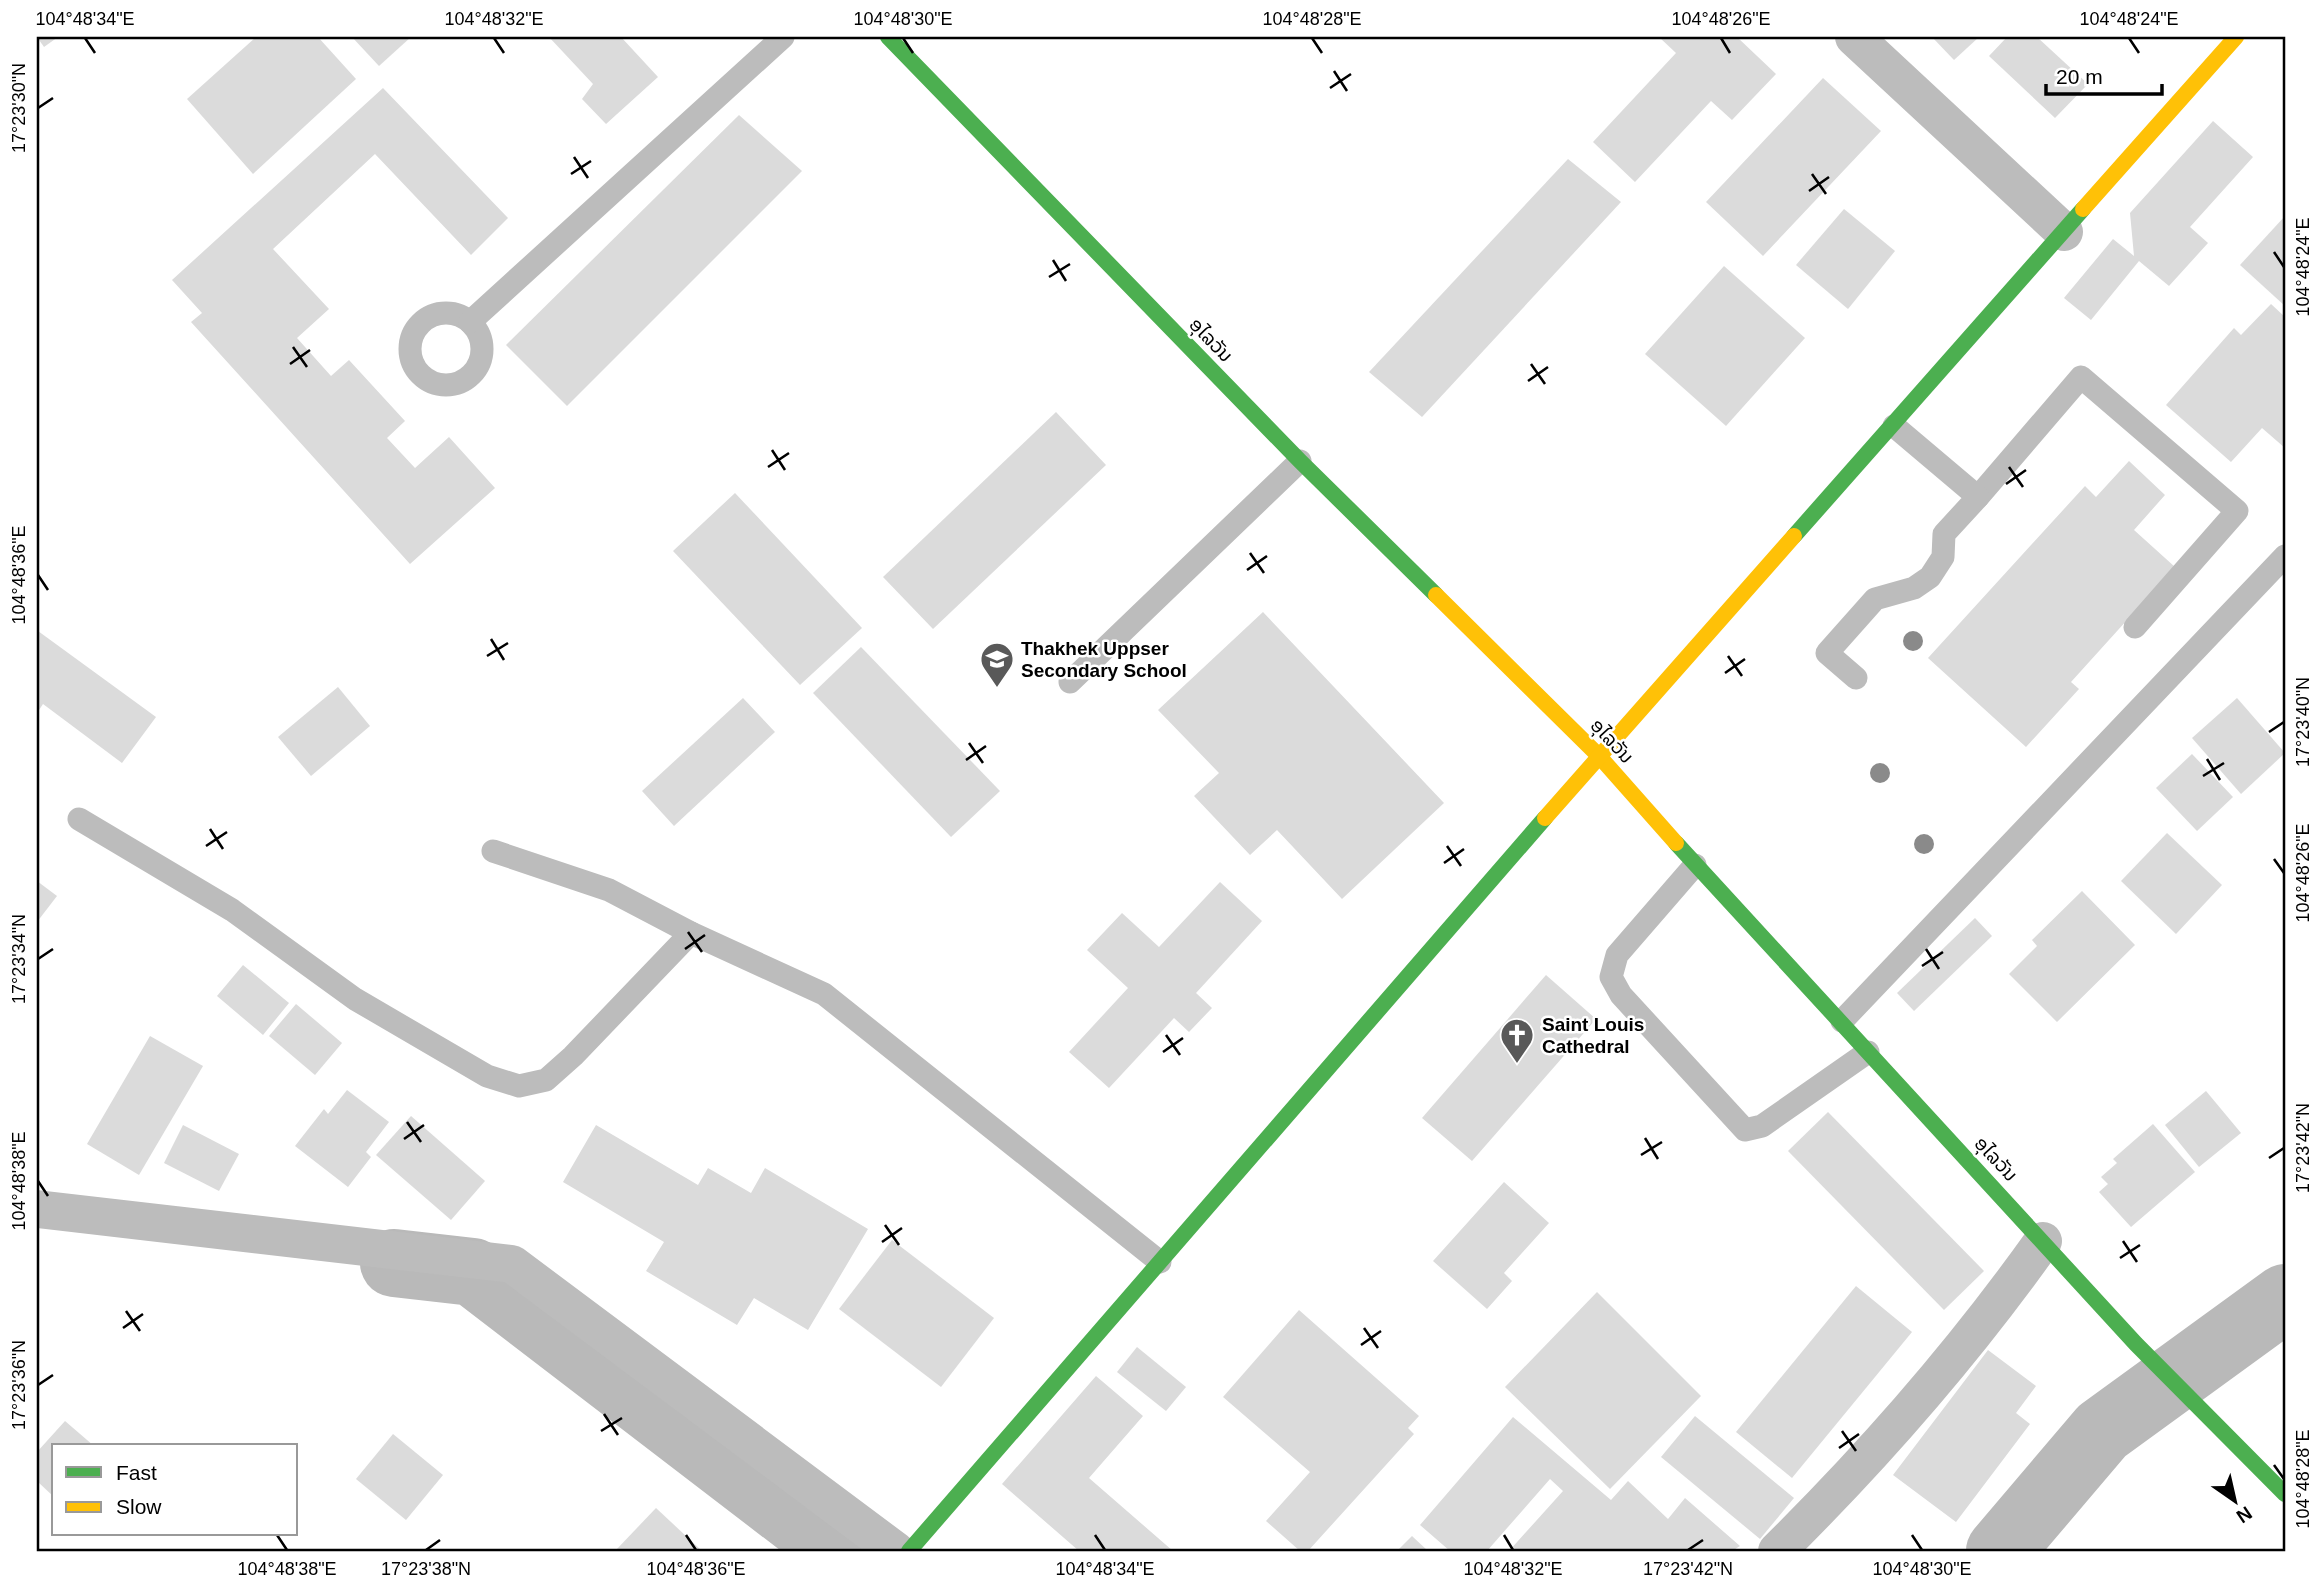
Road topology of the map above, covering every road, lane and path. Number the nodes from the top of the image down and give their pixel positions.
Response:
1 (783, 37) edge
2 (888, 37) edge
3 (1854, 37) edge
4 (2236, 37) edge
5 (2064, 232) junction
6 (470, 322) dead end
7 (1894, 426) junction
8 (1300, 461) junction
9 (1978, 497) junction
10 (2285, 556) edge
11 (2136, 627) dead end
12 (1856, 678) dead end
13 (1070, 682) dead end
14 (1600, 757) junction
15 (79, 819) dead end
16 (493, 852) dead end
17 (1695, 865) junction
18 (691, 933) junction
19 (1842, 1021) junction
20 (1868, 1052) junction
21 (37, 1209) edge
22 (2043, 1241) junction
23 (1160, 1262) junction
24 (2285, 1494) edge
25 (896, 1551) edge
26 (909, 1551) edge
27 (1777, 1551) edge

1 - 6 lane
2 - 8 street, ອຸໄລວັນ
3 - 5 street
4 - 5 street
5 - 7 street
7 - 9 lane
7 - 14 street
8 - 13 lane
8 - 14 street, ອຸໄລວັນ
9 - 11 lane
9 - 12 lane
10 - 19 lane
14 - 17 street, ອຸໄລວັນ
14 - 23 street
15 - 18 lane
16 - 18 lane
17 - 19 street, ອຸໄລວັນ
17 - 20 lane
18 - 23 lane
19 - 20 street, ອຸໄລວັນ
20 - 22 street, ອຸໄລວັນ
21 - 25 street
22 - 24 street, ອຸໄລວັນ
22 - 27 street
23 - 26 street

